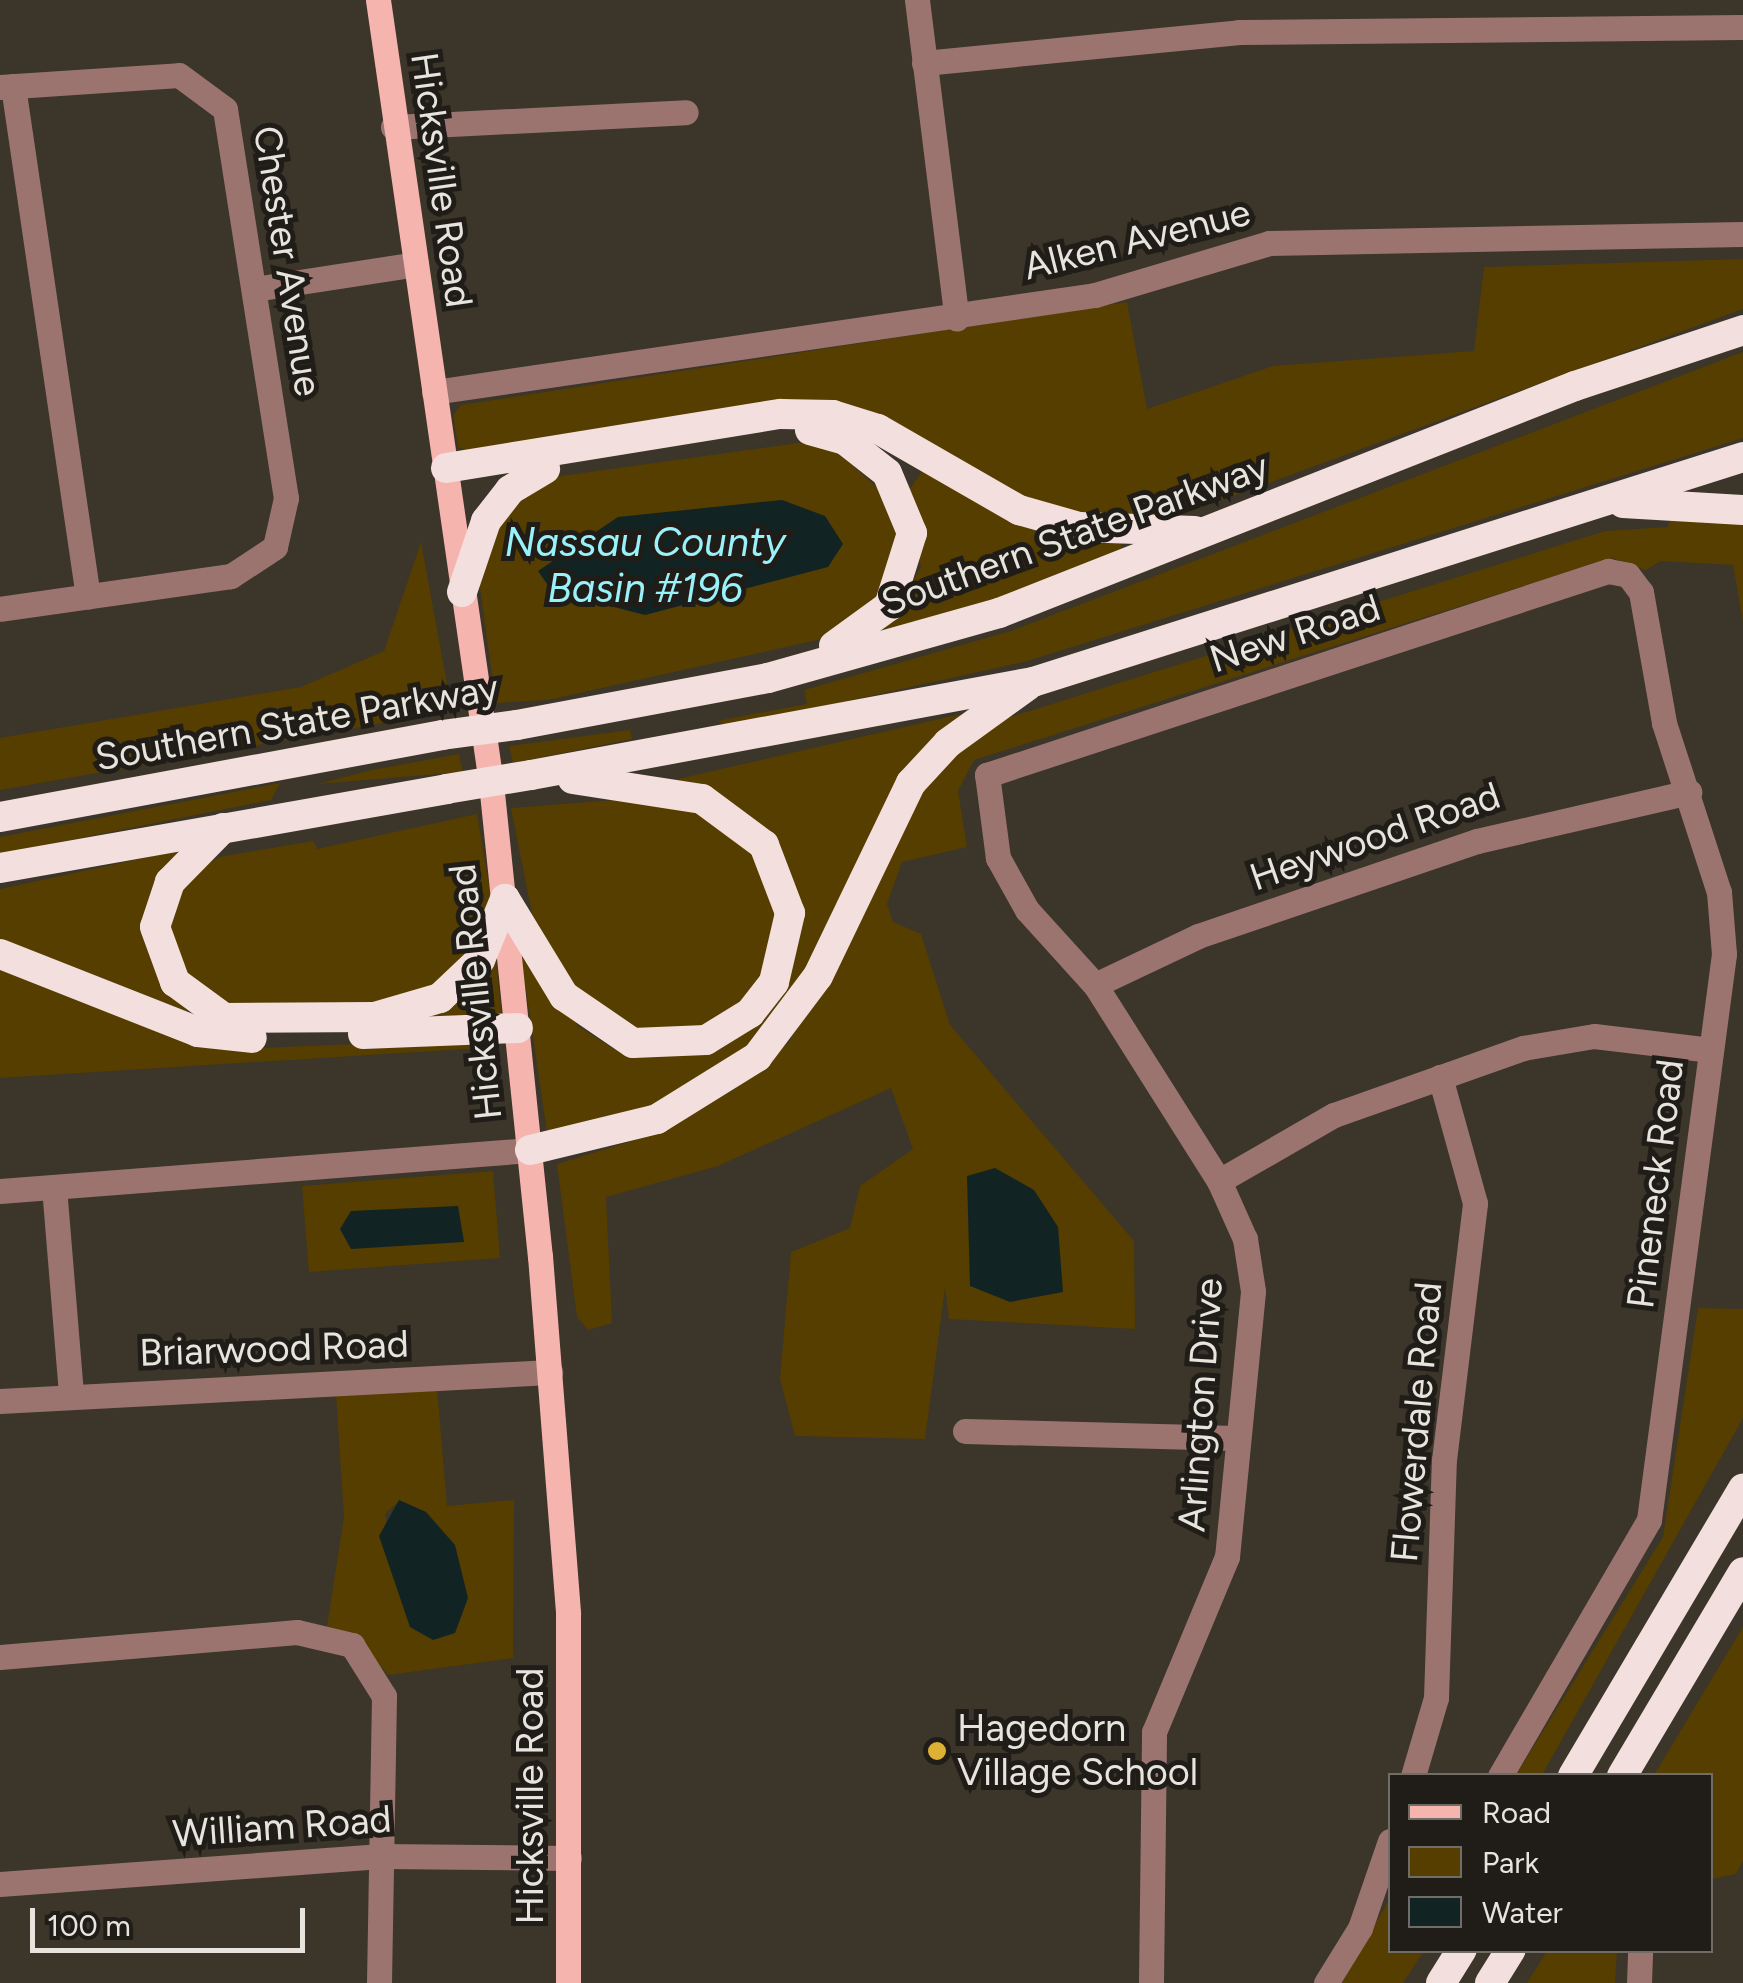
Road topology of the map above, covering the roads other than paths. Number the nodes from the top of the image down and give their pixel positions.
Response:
1 (378, 0) edge
2 (917, 0) edge
3 (1743, 27) edge
4 (924, 64) junction
5 (6, 86) edge
6 (686, 112) dead end
7 (393, 127) junction
8 (1743, 234) edge
9 (416, 264) junction
10 (255, 289) junction
11 (957, 319) junction
12 (1743, 330) edge
13 (434, 392) junction
14 (1743, 457) edge
15 (545, 469) junction
16 (447, 473) junction
17 (1585, 504) junction
18 (1743, 510) edge
19 (1208, 532) junction
20 (1628, 575) joint
21 (462, 592) junction
22 (88, 597) junction
23 (0, 610) edge
24 (768, 678) junction
25 (1033, 682) junction
26 (531, 775) junction
27 (987, 776) joint
28 (1689, 792) junction
29 (0, 817) edge
30 (222, 828) junction
31 (0, 868) edge
32 (505, 899) junction
33 (0, 954) edge
34 (1095, 985) junction
35 (518, 1028) junction
36 (1710, 1050) junction
37 (1440, 1077) junction
38 (530, 1150) junction
39 (1219, 1181) junction
40 (54, 1186) junction
41 (0, 1191) edge
42 (550, 1372) junction
43 (70, 1395) junction
44 (0, 1401) edge
45 (965, 1431) dead end
46 (1236, 1438) junction
47 (1743, 1489) edge
48 (1743, 1572) edge
49 (0, 1657) edge
50 (1415, 1773) edge
51 (1502, 1773) edge
52 (1575, 1773) edge
53 (1624, 1773) edge
54 (1388, 1847) edge
55 (382, 1856) junction
56 (569, 1858) junction
57 (0, 1884) edge
58 (1460, 1953) edge
59 (1509, 1953) edge
60 (1640, 1953) edge
61 (379, 1983) edge
62 (568, 1983) edge
63 (1150, 1983) edge
64 (1326, 1983) edge
65 (1440, 1983) edge
66 (1490, 1983) edge
67 (1639, 1983) edge

1 - 7 main road, Hicksville Road
2 - 4 street
3 - 4 street
4 - 11 street
5 - 10 street, Chester Avenue
5 - 22 street
6 - 7 street
7 - 9 main road, Hicksville Road
8 - 11 street, Alken Avenue
9 - 10 street
9 - 13 main road, Hicksville Road
10 - 22 street, Chester Avenue
11 - 13 street, Alken Avenue
12 - 19 highway, Southern State Parkway
13 - 16 main road, Hicksville Road
14 - 17 highway
15 - 16 highway
15 - 21 highway
15 - 24 highway
16 - 19 highway
16 - 21 main road, Hicksville Road
17 - 18 highway
17 - 25 highway
19 - 24 highway, Southern State Parkway
20 - 27 street, New Road
20 - 28 street, Pineneck Road
21 - 32 main road, Hicksville Road
22 - 23 street
24 - 29 highway, Southern State Parkway, bridge
25 - 26 highway
25 - 38 highway
26 - 30 highway, bridge
26 - 32 highway
27 - 34 street, Arlington Drive
28 - 34 street, Heywood Road
28 - 36 street, Pineneck Road
30 - 31 highway
30 - 32 highway
32 - 35 main road, Hicksville Road
33 - 35 highway
34 - 39 street, Arlington Drive
35 - 38 main road, Hicksville Road
36 - 37 street
36 - 51 street, Pineneck Road
37 - 39 street
37 - 50 street, Flowerdale Road
38 - 40 street
38 - 42 main road, Hicksville Road
39 - 46 street, Arlington Drive
40 - 41 street
40 - 43 street
42 - 43 street, Briarwood Road
42 - 56 main road, Hicksville Road
43 - 44 street, Briarwood Road
45 - 46 street
46 - 63 street, Arlington Drive
47 - 52 highway
48 - 53 highway
49 - 55 street
54 - 64 street
55 - 56 street, William Road
55 - 57 street, William Road
55 - 61 street
56 - 62 main road, Hicksville Road
58 - 65 highway
59 - 66 highway
60 - 67 street

